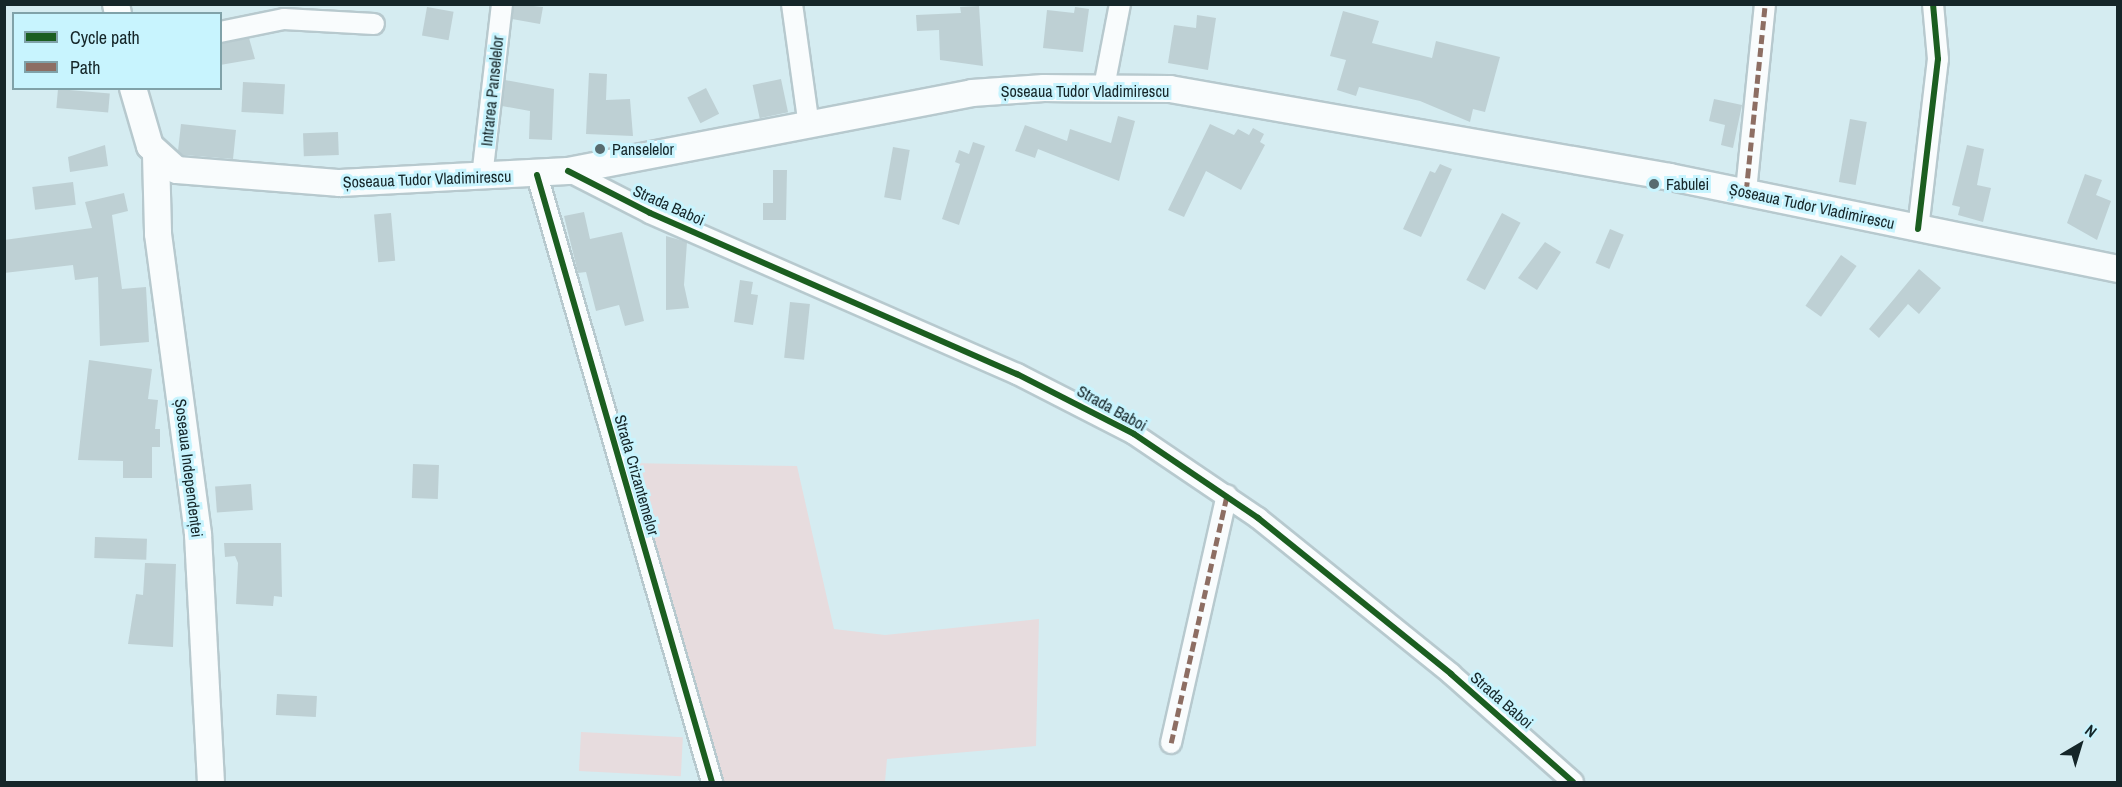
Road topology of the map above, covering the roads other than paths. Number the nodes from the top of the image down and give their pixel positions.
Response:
1 (502, 4) edge
2 (792, 4) edge
3 (1120, 4) edge
4 (1765, 4) edge
5 (1933, 4) edge
6 (374, 24) dead end
7 (222, 32) edge
8 (1104, 87) junction
9 (134, 90) edge
10 (809, 126) junction
11 (156, 155) junction
12 (568, 171) junction
13 (537, 175) junction
14 (482, 177) junction
15 (1746, 191) junction
16 (1918, 229) junction
17 (2118, 269) edge
18 (1227, 495) junction
19 (1171, 743) dead end
20 (211, 783) edge
21 (712, 783) edge
22 (1573, 783) edge

1 - 14 street, Intrarea Panselelor
2 - 10 street
3 - 8 street
4 - 15 street
5 - 16 street
6 - 7 street
8 - 10 main road, Șoseaua Tudor Vladimirescu
8 - 15 main road, Șoseaua Tudor Vladimirescu
9 - 11 main road
10 - 12 main road, Șoseaua Tudor Vladimirescu
11 - 14 main road, Șoseaua Tudor Vladimirescu
11 - 20 main road, Șoseaua Independenței
12 - 13 main road, Șoseaua Tudor Vladimirescu
12 - 18 street, Strada Baboi
13 - 14 main road, Șoseaua Tudor Vladimirescu
13 - 21 street, Strada Crizantemelor
15 - 16 main road, Șoseaua Tudor Vladimirescu
16 - 17 main road, Șoseaua Tudor Vladimirescu
18 - 19 street
18 - 22 street, Strada Baboi

